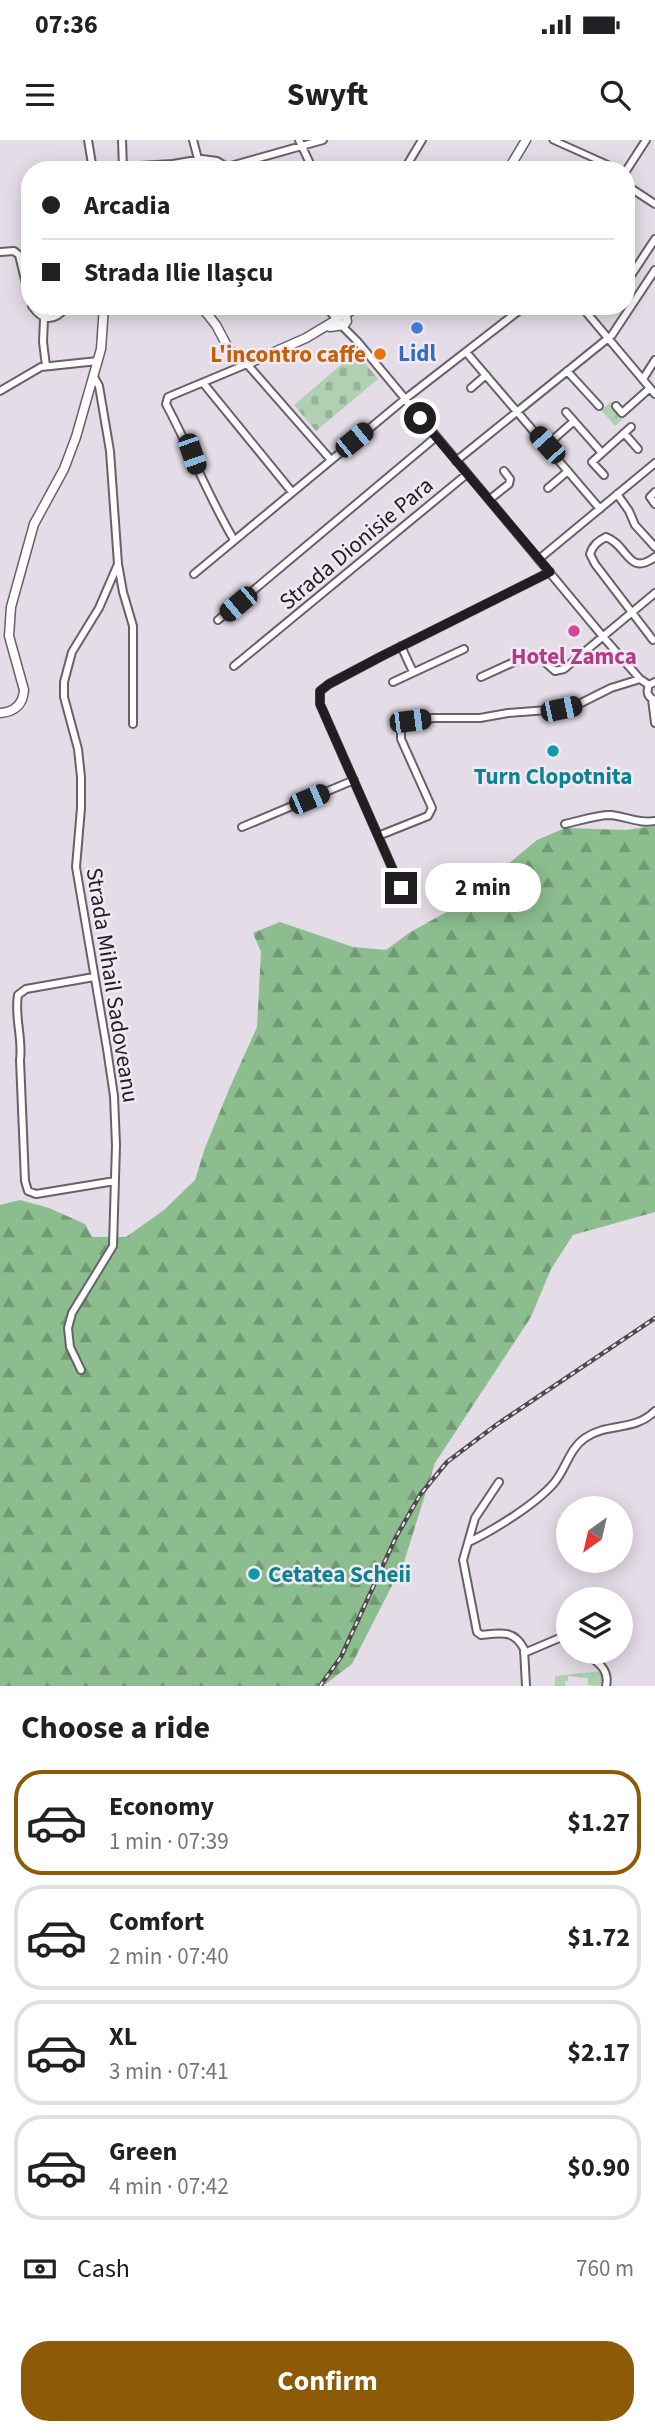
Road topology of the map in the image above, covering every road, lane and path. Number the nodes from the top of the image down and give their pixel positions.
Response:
1 (88, 140) edge
2 (122, 140) edge
3 (193, 140) edge
4 (323, 140) edge
5 (422, 140) edge
6 (553, 140) edge
7 (646, 140) edge
8 (522, 141) edge
9 (300, 143) edge
10 (198, 159) junction
11 (91, 161) edge
12 (123, 161) edge
13 (188, 161) edge
14 (211, 161) edge
15 (251, 161) edge
16 (309, 161) edge
17 (409, 161) edge
18 (513, 161) edge
19 (600, 161) edge
20 (632, 161) edge
21 (635, 192) edge
22 (655, 204) edge
23 (655, 239) edge
24 (0, 252) edge
25 (21, 263) edge
26 (635, 269) edge
27 (655, 270) edge
28 (635, 298) edge
29 (38, 315) edge
30 (59, 315) edge
31 (103, 315) edge
32 (208, 315) edge
33 (336, 315) edge
34 (513, 315) edge
35 (589, 315) edge
36 (623, 315) edge
37 (44, 319) junction
38 (341, 320) junction
39 (608, 338) junction
40 (466, 352) junction
41 (655, 360) edge
42 (98, 361) junction
43 (247, 364) junction
44 (47, 366) junction
45 (567, 371) junction
46 (486, 376) junction
47 (94, 377) junction
48 (643, 380) junction
49 (204, 384) junction
50 (471, 388) dead end
51 (650, 388) junction
52 (0, 391) edge
53 (655, 394) edge
54 (405, 399) junction
55 (599, 406) dead end
56 (616, 406) dead end
57 (517, 412) junction
58 (566, 412) dead end
59 (574, 421) junction
60 (631, 427) dead end
61 (624, 433) junction
62 (436, 437) junction
63 (547, 445) junction
64 (638, 449) dead end
65 (602, 453) junction
66 (331, 460) junction
67 (456, 461) junction
68 (655, 463) edge
69 (504, 471) dead end
70 (569, 471) junction
71 (467, 474) junction
72 (604, 475) dead end
73 (548, 488) dead end
74 (292, 492) junction
75 (655, 492) edge
76 (617, 494) junction
77 (489, 500) junction
78 (655, 504) edge
79 (600, 509) junction
80 (233, 540) junction
81 (655, 548) edge
82 (655, 557) edge
83 (539, 559) junction
84 (118, 564) junction
85 (550, 572) junction
86 (194, 574) dead end
87 (655, 593) edge
88 (632, 612) junction
89 (218, 620) dead end
90 (653, 635) edge
91 (603, 636) junction
92 (401, 646) junction
93 (464, 649) dead end
94 (234, 666) dead end
95 (413, 672) junction
96 (481, 677) dead end
97 (640, 679) junction
98 (393, 682) dead end
99 (652, 683) edge
100 (654, 700) edge
101 (0, 713) edge
102 (655, 723) edge
103 (133, 724) dead end
104 (354, 780) junction
105 (655, 821) edge
106 (565, 824) dead end
107 (242, 827) dead end
108 (378, 835) junction
109 (401, 888) dead end
110 (94, 977) junction
111 (115, 1181) junction
112 (81, 1370) dead end
113 (655, 1411) edge
114 (499, 1482) dead end
115 (469, 1542) junction
116 (556, 1639) edge
117 (524, 1653) junction
118 (599, 1664) edge
119 (526, 1686) edge
120 (606, 1686) edge

1 - 11 street
2 - 12 street
3 - 10 street
4 - 9 street
5 - 17 street
6 - 19 street
7 - 20 street
8 - 18 street
9 - 15 street
9 - 16 street
10 - 13 street
10 - 14 street
21 - 22 street
23 - 26 street
24 - 25 street
27 - 28 street
29 - 37 street
30 - 37 street
31 - 42 street
32 - 43 street
33 - 38 street
34 - 40 street
35 - 39 street
36 - 39 street
37 - 44 street
38 - 43 street
38 - 54 street
39 - 45 street
39 - 48 street
40 - 46 street
40 - 54 street
41 - 48 street
42 - 44 street
42 - 47 street
43 - 49 street
43 - 66 street
44 - 52 street
45 - 55 street
45 - 57 street
46 - 50 street
46 - 57 street
47 - 84 street, Strada Mihail Sadoveanu
47 - 101 street
48 - 51 street
49 - 74 street
49 - 80 street
51 - 53 street
51 - 56 street
54 - 62 street
54 - 66 street
57 - 63 street
57 - 67 street
58 - 59 street
59 - 63 street
59 - 65 street
60 - 61 street
61 - 64 street
61 - 65 street
62 - 67 street
62 - 89 street
63 - 70 street
65 - 72 street
66 - 74 street
67 - 71 street
68 - 76 street
69 - 77 street
70 - 73 street
70 - 79 street
71 - 77 street
71 - 94 street, Strada Dionisie Para
74 - 80 street
75 - 78 street
76 - 79 street
76 - 81 street
77 - 83 street
79 - 83 street
80 - 86 street
82 - 88 street
83 - 85 street
84 - 103 street, Strada Mihail Sadoveanu
84 - 110 street, Strada Mihail Sadoveanu
85 - 91 street
85 - 92 street
87 - 88 street
88 - 90 street
88 - 91 street
91 - 96 street
91 - 97 street
92 - 95 street
92 - 104 street
93 - 95 street
95 - 98 street
97 - 99 street
97 - 108 street
99 - 100 street
100 - 102 street
104 - 107 street
104 - 108 street
105 - 106 street
108 - 109 street
110 - 111 street, Strada Mihail Sadoveanu
110 - 111 street
111 - 112 street, Strada Mihail Sadoveanu
113 - 115 street
114 - 115 street
115 - 117 street
116 - 117 street
117 - 119 street
118 - 120 street

